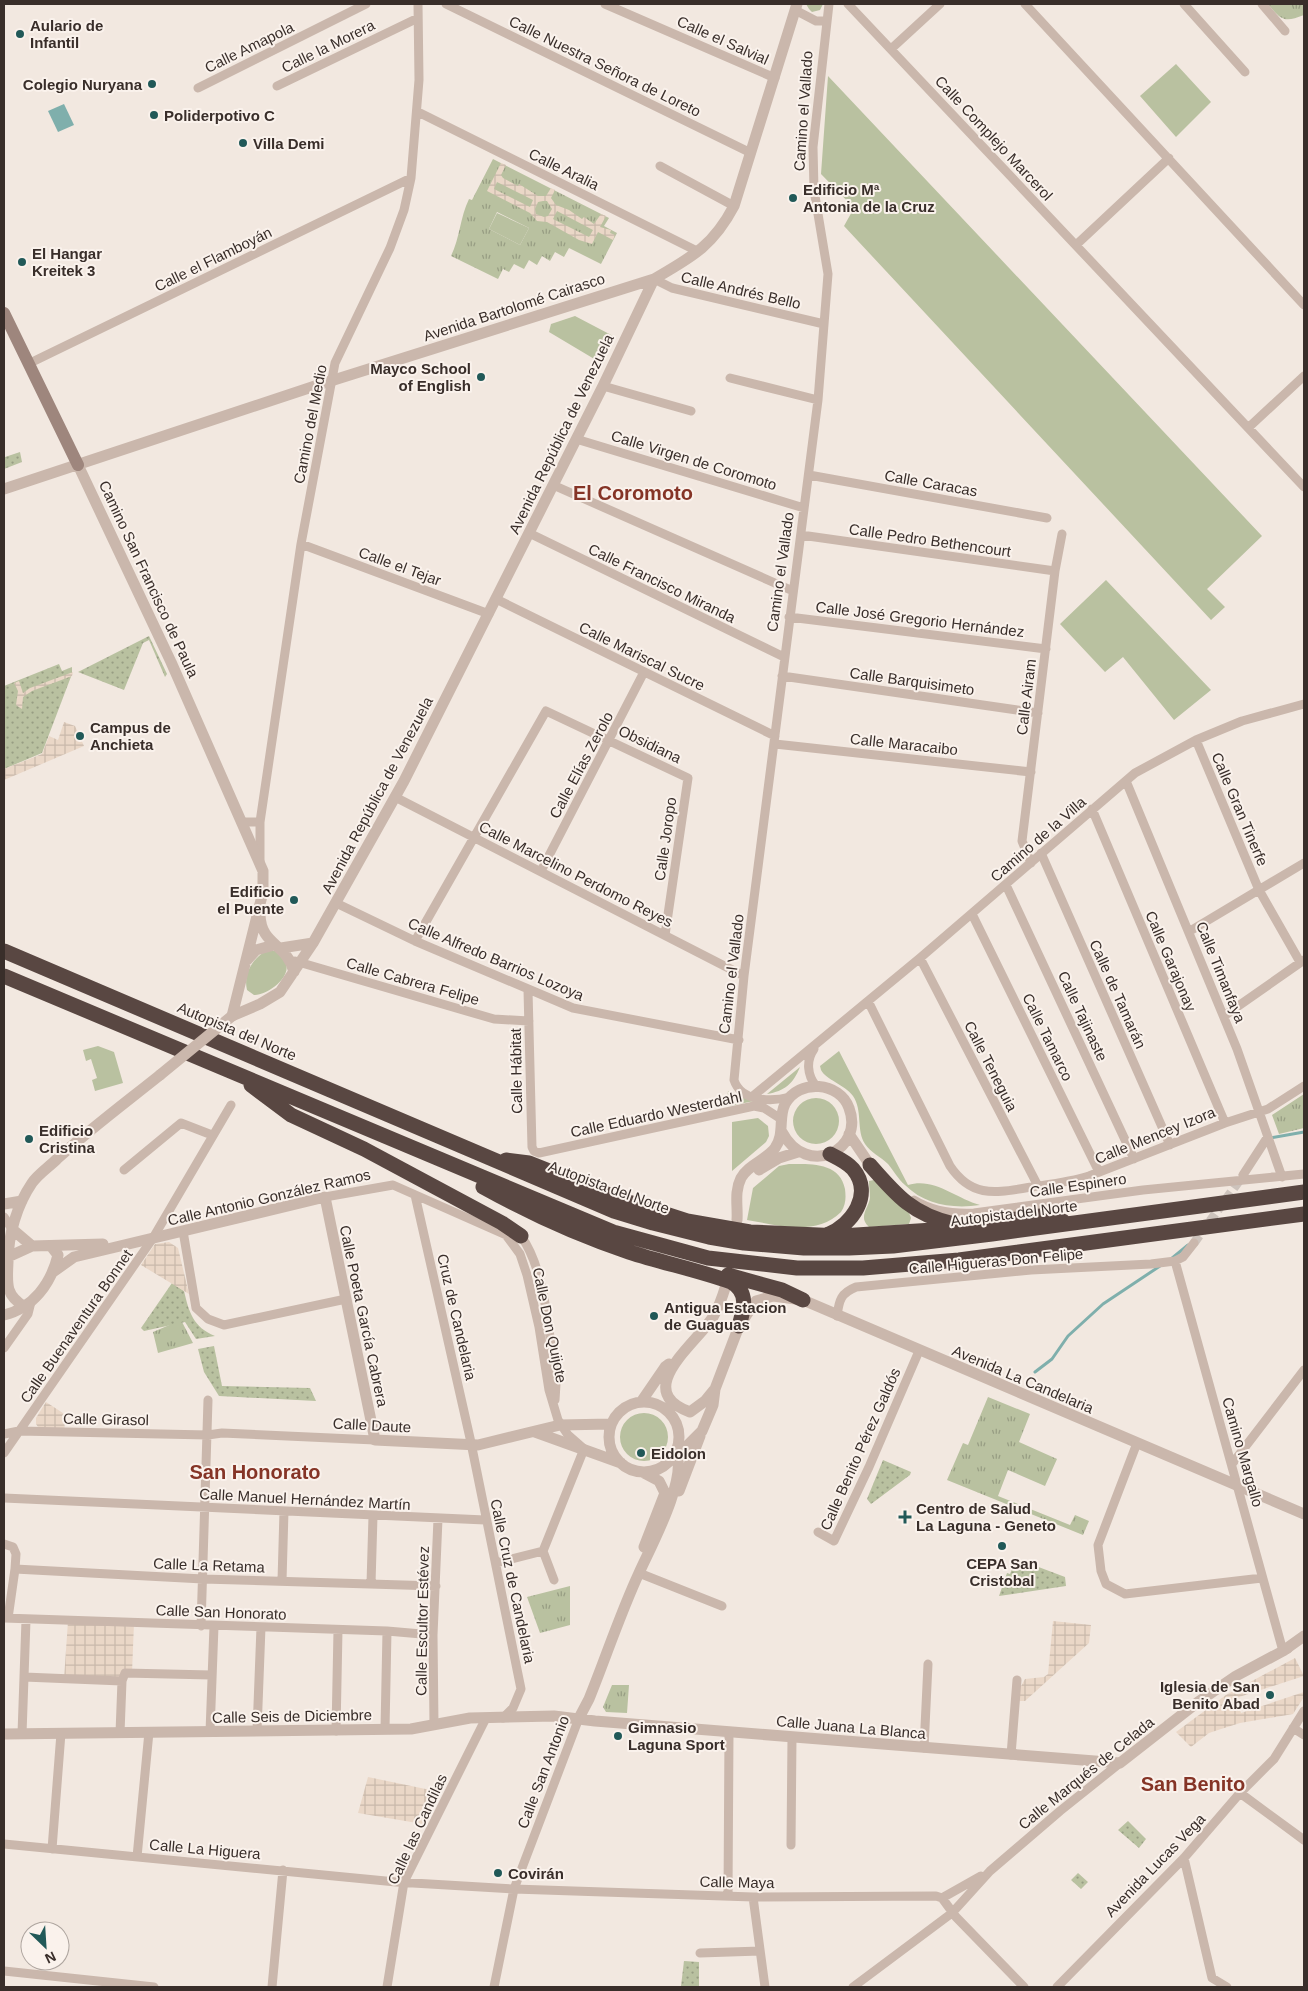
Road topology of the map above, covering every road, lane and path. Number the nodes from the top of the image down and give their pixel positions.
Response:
1 (366, 4) edge
2 (418, 4) edge
3 (446, 4) edge
4 (604, 4) edge
5 (829, 4) edge
6 (848, 4) edge
7 (940, 4) edge
8 (1025, 4) edge
9 (1184, 4) edge
10 (1262, 4) edge
11 (796, 7) edge
12 (418, 18) junction
13 (826, 21) junction
14 (1285, 31) dead end
15 (891, 49) junction
16 (1244, 72) dead end
17 (775, 78) junction
18 (277, 86) dead end
19 (198, 88) dead end
20 (418, 112) junction
21 (751, 153) junction
22 (1169, 158) junction
23 (660, 166) dead end
24 (411, 178) junction
25 (734, 206) junction
26 (1076, 245) junction
27 (697, 251) junction
28 (654, 279) junction
29 (1304, 305) edge
30 (4, 313) edge
31 (824, 324) junction
32 (28, 364) junction
33 (1304, 376) edge
34 (730, 378) dead end
35 (333, 381) junction
36 (603, 386) junction
37 (818, 400) junction
38 (691, 411) dead end
39 (1248, 428) junction
40 (576, 438) junction
41 (78, 465) junction
42 (809, 475) junction
43 (553, 485) junction
44 (1304, 486) edge
45 (4, 489) edge
46 (804, 508) junction
47 (1047, 518) dead end
48 (529, 533) junction
49 (1062, 534) dead end
50 (801, 535) junction
51 (301, 544) junction
52 (1055, 571) junction
53 (793, 592) junction
54 (496, 599) junction
55 (489, 614) junction
56 (790, 617) junction
57 (1046, 649) junction
58 (784, 657) junction
59 (644, 672) junction
60 (782, 676) junction
61 (1304, 704) edge
62 (1038, 712) junction
63 (610, 740) junction
64 (775, 740) junction
65 (1196, 740) junction
66 (1030, 772) junction
67 (688, 778) joint
68 (1126, 781) junction
69 (395, 797) junction
70 (1092, 810) junction
71 (241, 822) junction
72 (260, 822) junction
73 (474, 837) junction
74 (1041, 853) junction
75 (260, 861) junction
76 (1304, 862) edge
77 (1031, 863) junction
78 (541, 871) junction
79 (1006, 885) junction
80 (1259, 890) junction
81 (336, 904) junction
82 (259, 907) junction
83 (972, 914) junction
84 (1190, 931) junction
85 (665, 934) junction
86 (415, 941) junction
87 (313, 943) junction
88 (278, 946) junction
89 (4, 951) edge
90 (920, 958) junction
91 (246, 961) junction
92 (1302, 961) edge
93 (295, 965) junction
94 (4, 976) edge
95 (744, 976) junction
96 (240, 987) junction
97 (528, 990) junction
98 (868, 1001) junction
99 (260, 1004) junction
100 (232, 1016) junction
101 (1224, 1016) junction
102 (529, 1021) junction
103 (738, 1040) junction
104 (818, 1042) junction
105 (238, 1075) junction
106 (816, 1086) junction
107 (1304, 1086) edge
108 (753, 1096) junction
109 (790, 1097) junction
110 (231, 1105) dead end
111 (1260, 1111) junction
112 (781, 1118) junction
113 (1225, 1122) junction
114 (782, 1132) junction
115 (850, 1134) junction
116 (212, 1135) junction
117 (1267, 1138) junction
118 (1170, 1145) junction
119 (534, 1151) joint
120 (420, 1152) junction
121 (798, 1152) junction
122 (830, 1154) junction
123 (485, 1157) junction
124 (1134, 1159) junction
125 (870, 1165) junction
126 (124, 1170) dead end
127 (1099, 1172) junction
128 (1304, 1174) edge
129 (1243, 1175) tunnel mouth
130 (1282, 1177) junction
131 (1038, 1186) junction
132 (1304, 1192) edge
133 (415, 1195) junction
134 (325, 1198) junction
135 (22, 1201) junction
136 (4, 1204) edge
137 (1304, 1214) edge
138 (4, 1217) edge
139 (1076, 1223) junction
140 (970, 1225) junction
141 (12, 1229) junction
142 (183, 1231) junction
143 (521, 1236) joint
144 (826, 1236) junction
145 (153, 1238) junction
146 (127, 1243) junction
147 (1194, 1243) tunnel mouth
148 (32, 1246) junction
149 (51, 1246) junction
150 (7, 1247) edge
151 (1175, 1261) junction
152 (702, 1271) junction
153 (53, 1272) junction
154 (6, 1278) edge
155 (726, 1285) dead end
156 (346, 1299) junction
157 (803, 1300) junction
158 (28, 1305) junction
159 (4, 1315) edge
160 (837, 1316) junction
161 (739, 1326) junction
162 (4, 1348) edge
163 (919, 1351) junction
164 (679, 1357) junction
165 (1304, 1370) edge
166 (715, 1389) junction
167 (208, 1400) dead end
168 (641, 1402) junction
169 (555, 1406) junction
170 (671, 1410) junction
171 (612, 1424) junction
172 (560, 1425) junction
173 (19, 1431) junction
174 (533, 1431) junction
175 (702, 1432) junction
176 (4, 1434) edge
177 (208, 1436) junction
178 (374, 1440) junction
179 (1137, 1443) junction
180 (471, 1446) junction
181 (584, 1449) junction
182 (676, 1451) junction
183 (4, 1453) edge
184 (621, 1463) junction
185 (1232, 1464) junction
186 (642, 1472) junction
187 (1239, 1485) junction
188 (4, 1497) edge
189 (205, 1508) junction
190 (284, 1512) junction
191 (1304, 1514) edge
192 (373, 1516) junction
193 (438, 1519) junction
194 (485, 1520) junction
195 (663, 1524) junction
196 (818, 1532) dead end
197 (4, 1544) edge
198 (543, 1551) junction
199 (496, 1563) junction
200 (15, 1569) junction
201 (639, 1573) junction
202 (1262, 1578) junction
203 (202, 1579) junction
204 (554, 1580) dead end
205 (282, 1581) junction
206 (372, 1584) junction
207 (436, 1586) junction
208 (722, 1606) dead end
209 (6, 1618) edge
210 (26, 1620) junction
211 (201, 1626) junction
212 (214, 1626) junction
213 (261, 1627) junction
214 (338, 1630) junction
215 (387, 1631) junction
216 (433, 1636) junction
217 (1304, 1636) edge
218 (1304, 1642) edge
219 (1283, 1651) junction
220 (928, 1664) dead end
221 (211, 1675) junction
222 (24, 1677) junction
223 (1017, 1680) dead end
224 (122, 1681) junction
225 (1304, 1711) edge
226 (486, 1718) junction
227 (503, 1718) junction
228 (579, 1718) junction
229 (434, 1725) junction
230 (1293, 1728) junction
231 (385, 1729) junction
232 (257, 1731) junction
233 (336, 1731) junction
234 (120, 1732) junction
235 (149, 1732) junction
236 (210, 1732) junction
237 (730, 1732) junction
238 (61, 1733) junction
239 (4, 1734) edge
240 (22, 1734) junction
241 (1304, 1735) edge
242 (792, 1737) junction
243 (924, 1748) junction
244 (1011, 1754) junction
245 (1120, 1763) junction
246 (1240, 1793) junction
247 (1304, 1840) edge
248 (4, 1844) edge
249 (791, 1845) dead end
250 (52, 1849) junction
251 (137, 1857) junction
252 (1184, 1858) junction
253 (282, 1870) junction
254 (990, 1871) junction
255 (404, 1882) junction
256 (514, 1889) junction
257 (728, 1896) junction
258 (753, 1897) junction
259 (942, 1898) junction
260 (952, 1913) junction
261 (760, 1952) junction
262 (700, 1953) dead end
263 (4, 1971) edge
264 (154, 1987) edge
265 (272, 1987) edge
266 (387, 1987) edge
267 (494, 1987) edge
268 (765, 1987) edge
269 (853, 1987) edge
270 (1024, 1987) edge
271 (1057, 1987) edge
272 (1227, 1987) edge

1 - 19 street, Calle Amapola
2 - 12 street, Camino del Medio
3 - 21 street, Calle Nuestra Señora de Loreto
4 - 17 street, Calle el Salvial
5 - 13 street, Camino el Vallado
6 - 15 street, Calle Complejo Marcerol
7 - 15 street
8 - 22 street
9 - 16 street
10 - 14 street
11 - 13 street
11 - 17 street, Avenida Bartolomé Cairasco
12 - 18 street, Calle la Morera
12 - 20 street, Camino del Medio
13 - 31 street, Camino el Vallado
15 - 26 street, Calle Complejo Marcerol
17 - 21 street, Avenida Bartolomé Cairasco
20 - 24 street, Camino del Medio
20 - 27 street, Calle Aralia
21 - 25 street, Avenida Bartolomé Cairasco
22 - 26 street
22 - 29 street
23 - 25 street
24 - 32 street, Calle el Flamboyán
24 - 35 street, Camino del Medio
25 - 27 street, Avenida Bartolomé Cairasco
26 - 39 street, Calle Complejo Marcerol
27 - 28 street, Avenida Bartolomé Cairasco
28 - 31 street, Calle Andrés Bello
28 - 35 street, Avenida Bartolomé Cairasco
28 - 36 street, Avenida República de Venezuela
30 - 32 main road, Camino San Francisco de Paula
31 - 37 street, Camino el Vallado
32 - 41 main road, Camino San Francisco de Paula
33 - 39 street
34 - 37 street
35 - 41 street, Avenida Bartolomé Cairasco
35 - 51 street, Camino del Medio
36 - 38 street
36 - 40 street, Avenida República de Venezuela
37 - 42 street, Camino el Vallado
39 - 44 street, Calle Complejo Marcerol
40 - 43 street, Avenida República de Venezuela
40 - 46 street, Calle Virgen de Coromoto
41 - 45 street, Avenida Bartolomé Cairasco
41 - 71 street, Camino San Francisco de Paula
42 - 46 street, Camino el Vallado
42 - 47 street, Calle Caracas
43 - 48 street, Avenida República de Venezuela
43 - 53 street
46 - 50 street, Camino el Vallado
48 - 54 street, Avenida República de Venezuela
48 - 58 street, Calle Francisco Miranda
49 - 52 street, Calle Airam
50 - 52 street, Calle Pedro Bethencourt
50 - 53 street, Camino el Vallado
51 - 55 street, Calle el Tejar
51 - 72 street, Camino del Medio
52 - 57 street, Calle Airam
53 - 56 street, Camino el Vallado
54 - 55 street, Avenida República de Venezuela
54 - 59 street, Calle Mariscal Sucre
55 - 69 street, Avenida República de Venezuela
56 - 57 street, Calle José Gregorio Hernández
56 - 58 street, Camino el Vallado
57 - 62 street, Calle Airam
58 - 60 street, Camino el Vallado
59 - 63 street, Calle Elías Zerolo
59 - 64 street, Calle Mariscal Sucre
60 - 62 street, Calle Barquisimeto
60 - 64 street, Camino el Vallado
61 - 65 street, Camino de la Villa
62 - 66 street, Calle Airam
63 - 67 street, Obsidiana
63 - 73 street, Obsidiana
63 - 78 street, Calle Elías Zerolo
64 - 66 street, Calle Maracaibo
64 - 95 street, Camino el Vallado
65 - 68 street, Camino de la Villa
65 - 80 street, Calle Gran Tinerfe
66 - 77 street, Calle Airam
67 - 85 street, Calle Joropo
68 - 70 street, Camino de la Villa
68 - 84 street, Calle Timanfaya
69 - 73 street, Calle Marcelino Perdomo Reyes
69 - 81 street, Avenida República de Venezuela
70 - 74 street, Camino de la Villa
70 - 113 street, Calle Garajonay
71 - 72 street
71 - 75 street, Camino San Francisco de Paula
72 - 75 street, Camino del Medio
73 - 78 street, Calle Marcelino Perdomo Reyes
73 - 86 street
74 - 77 street, Camino de la Villa
74 - 118 street, Calle de Tamarán
75 - 82 street
76 - 80 street
77 - 79 street, Camino de la Villa
78 - 85 street, Calle Marcelino Perdomo Reyes
79 - 83 street, Camino de la Villa
79 - 124 street, Calle Tajinaste
80 - 84 street
80 - 92 street, Calle Gran Tinerfe
81 - 86 street, Calle Alfredo Barrios Lozoya
81 - 87 street, Avenida República de Venezuela
82 - 88 street
82 - 91 street
83 - 90 street, Camino de la Villa
83 - 127 street, Calle Tamarco
84 - 101 street, Calle Timanfaya
85 - 95 street, Calle Marcelino Perdomo Reyes
86 - 97 street, Calle Alfredo Barrios Lozoya
87 - 88 street
87 - 93 street, Avenida República de Venezuela
88 - 91 street
88 - 93 street
89 - 123 highway, Autopista del Norte
90 - 98 street, Camino de la Villa
90 - 131 street, Calle Teneguia
91 - 96 street
92 - 101 street
93 - 99 street, Avenida República de Venezuela
93 - 102 street, Calle Cabrera Felipe
94 - 105 highway
95 - 103 street, Camino el Vallado
96 - 99 street
96 - 100 street
97 - 102 street, Calle Hábitat
97 - 103 street, Calle Alfredo Barrios Lozoya
98 - 104 street, Camino de la Villa
98 - 131 street, Calle Mencey Izora
99 - 100 street, Avenida República de Venezuela
100 - 135 street, Avenida República de Venezuela, bridge
101 - 111 street, Calle Timanfaya
102 - 119 street, Calle Hábitat
103 - 108 street, Camino el Vallado
104 - 106 street, Camino de la Villa
104 - 108 street, Camino de la Villa
105 - 120 highway
105 - 143 highway
106 - 109 street
106 - 115 street
107 - 111 street, Calle Mencey Izora
108 - 109 street
109 - 112 street
110 - 116 street, Calle Buenaventura Bonnet
111 - 113 street, Calle Mencey Izora
111 - 117 street, Calle Timanfaya
112 - 114 street
112 - 119 street, Calle Eduardo Westerdahl
113 - 118 street, Calle Mencey Izora
114 - 121 street
114 - 121 street
115 - 122 street
115 - 125 street
116 - 126 street
116 - 145 street, Calle Buenaventura Bonnet
117 - 129 street
117 - 130 street, Calle Timanfaya
118 - 124 street, Calle Mencey Izora
120 - 137 highway
120 - 152 highway
121 - 122 street
122 - 144 highway
123 - 139 highway, Autopista del Norte
123 - 144 highway
124 - 127 street, Calle Mencey Izora
125 - 130 street, Calle Espinero
125 - 140 highway
127 - 131 street, Calle Mencey Izora
128 - 130 street, Calle Espinero
132 - 139 highway, Autopista del Norte
133 - 134 street, Calle Antonio González Ramos
133 - 169 street, Calle Don Quijote
133 - 180 street, Cruz de Candelaria
134 - 142 street, Calle Antonio González Ramos
134 - 156 street, Calle Poeta García Cabrera
135 - 136 street
135 - 141 street, Avenida República de Venezuela
138 - 141 street
139 - 140 highway
140 - 144 highway
141 - 148 street
141 - 150 street, Avenida República de Venezuela
142 - 145 street, Calle Antonio González Ramos
142 - 156 street
143 - 169 street, Calle Don Quijote
145 - 146 street, Calle Antonio González Ramos
145 - 173 street, Calle Buenaventura Bonnet
146 - 149 street, Calle Antonio González Ramos
146 - 153 street, Calle Antonio González Ramos
147 - 151 street
148 - 149 street, Calle Antonio González Ramos
148 - 150 street
149 - 153 street
150 - 154 street, Avenida República de Venezuela
151 - 160 street, Calle Higueras Don Felipe
151 - 185 street, Camino Margallo
152 - 157 highway
152 - 161 highway
153 - 158 street, Calle Antonio González Ramos
154 - 158 street, Avenida República de Venezuela
155 - 164 street
156 - 178 street, Calle Poeta García Cabrera
157 - 160 street, Avenida La Candelaria
157 - 161 street, Avenida La Candelaria
158 - 159 street
158 - 162 street
160 - 163 street, Avenida La Candelaria
161 - 166 street, Calle San Antonio
163 - 179 street, Avenida La Candelaria
163 - 196 street, Calle Benito Pérez Galdós
164 - 168 street
164 - 170 street
165 - 185 street
166 - 170 street
166 - 175 street, Calle San Antonio
167 - 177 street
168 - 170 street
168 - 171 street
169 - 172 street, Calle Don Quijote
170 - 182 street
171 - 172 street, Calle Daute
171 - 184 street
172 - 174 street, Calle Daute
172 - 181 street
173 - 176 street, Calle Girasol
173 - 177 street, Calle Girasol
173 - 183 street, Calle Buenaventura Bonnet
174 - 180 street, Calle Daute
174 - 181 street
175 - 182 street, Calle San Antonio
175 - 195 street, Calle San Antonio
177 - 178 street, Calle Daute
177 - 189 street
178 - 180 street, Calle Daute
179 - 187 street, Avenida La Candelaria
179 - 202 street
180 - 194 street, Calle Cruz de Candelaria
181 - 184 street
181 - 198 street
182 - 186 street
182 - 195 street, Calle San Antonio
184 - 186 street
185 - 187 street, Camino Margallo
186 - 201 street, Calle San Antonio
187 - 191 street, Avenida La Candelaria
187 - 202 street, Camino Margallo
188 - 189 street, Calle Manuel Hernández Martín
189 - 190 street, Calle Manuel Hernández Martín
189 - 203 street
190 - 192 street, Calle Manuel Hernández Martín
190 - 205 street
192 - 193 street, Calle Manuel Hernández Martín
192 - 206 street
193 - 194 street, Calle Manuel Hernández Martín
193 - 207 street, Calle Escultor Estévez
194 - 199 street, Calle Cruz de Candelaria
195 - 201 street, Calle San Antonio
197 - 200 street
198 - 199 street
198 - 204 street
199 - 227 street, Calle Cruz de Candelaria
200 - 203 street, Calle La Retama
200 - 209 street
201 - 208 street
201 - 228 street, Calle San Antonio
202 - 219 street, Camino Margallo
203 - 205 street, Calle La Retama
203 - 211 street
205 - 206 street, Calle La Retama
206 - 207 street, Calle La Retama
207 - 216 street, Calle Escultor Estévez
209 - 210 street, Calle San Honorato
210 - 211 street, Calle San Honorato
210 - 222 street
211 - 212 street, Calle San Honorato
212 - 213 street, Calle San Honorato
212 - 221 street
213 - 214 street, Calle San Honorato
213 - 232 street
214 - 215 street, Calle San Honorato
214 - 233 street
215 - 216 street, Calle San Honorato
215 - 231 street
216 - 229 street, Calle Escultor Estévez
217 - 219 street, Calle Marqués de Celada
218 - 219 street
219 - 245 street, Calle Marqués de Celada
220 - 243 street
221 - 224 street
221 - 236 street
222 - 224 street
222 - 240 street
223 - 244 street
224 - 234 street
225 - 230 street, Avenida Lucas Vega
226 - 227 street, Calle Seis de Diciembre
226 - 229 street, Calle Seis de Diciembre
226 - 255 street, Calle las Candilas
227 - 228 street, Calle Seis de Diciembre
228 - 237 street, Calle Juana La Blanca
228 - 256 street, Calle San Antonio
229 - 231 street, Calle Seis de Diciembre
230 - 241 street
230 - 246 street, Avenida Lucas Vega
231 - 233 street, Calle Seis de Diciembre
232 - 233 street, Calle Seis de Diciembre
232 - 236 street, Calle Seis de Diciembre
234 - 235 street, Calle Seis de Diciembre
234 - 238 street, Calle Seis de Diciembre
235 - 236 street, Calle Seis de Diciembre
235 - 251 street
237 - 242 street, Calle Juana La Blanca
237 - 257 street
238 - 240 street, Calle Seis de Diciembre
238 - 250 street
239 - 240 street, Calle Seis de Diciembre
242 - 243 street, Calle Juana La Blanca
242 - 249 street
243 - 244 street, Calle Juana La Blanca
244 - 245 street, Calle Juana La Blanca
245 - 254 street, Calle Marqués de Celada
246 - 247 street
246 - 252 street, Avenida Lucas Vega
248 - 250 street, Calle La Higuera
250 - 251 street, Calle La Higuera
251 - 253 street, Calle La Higuera
252 - 271 street, Avenida Lucas Vega
252 - 272 street
253 - 255 street, Calle La Higuera
253 - 265 street
254 - 259 street, Calle Marqués de Celada
254 - 260 street, Calle Marqués de Celada
255 - 256 street, Calle Maya
255 - 266 street, Calle las Candilas
256 - 257 street, Calle Maya
256 - 267 street, Calle San Antonio
257 - 258 street, Calle Maya
258 - 259 street, Calle Maya
258 - 261 street
259 - 260 street
260 - 269 street, Calle Marqués de Celada
260 - 270 street
261 - 262 street
261 - 268 street
263 - 264 street

